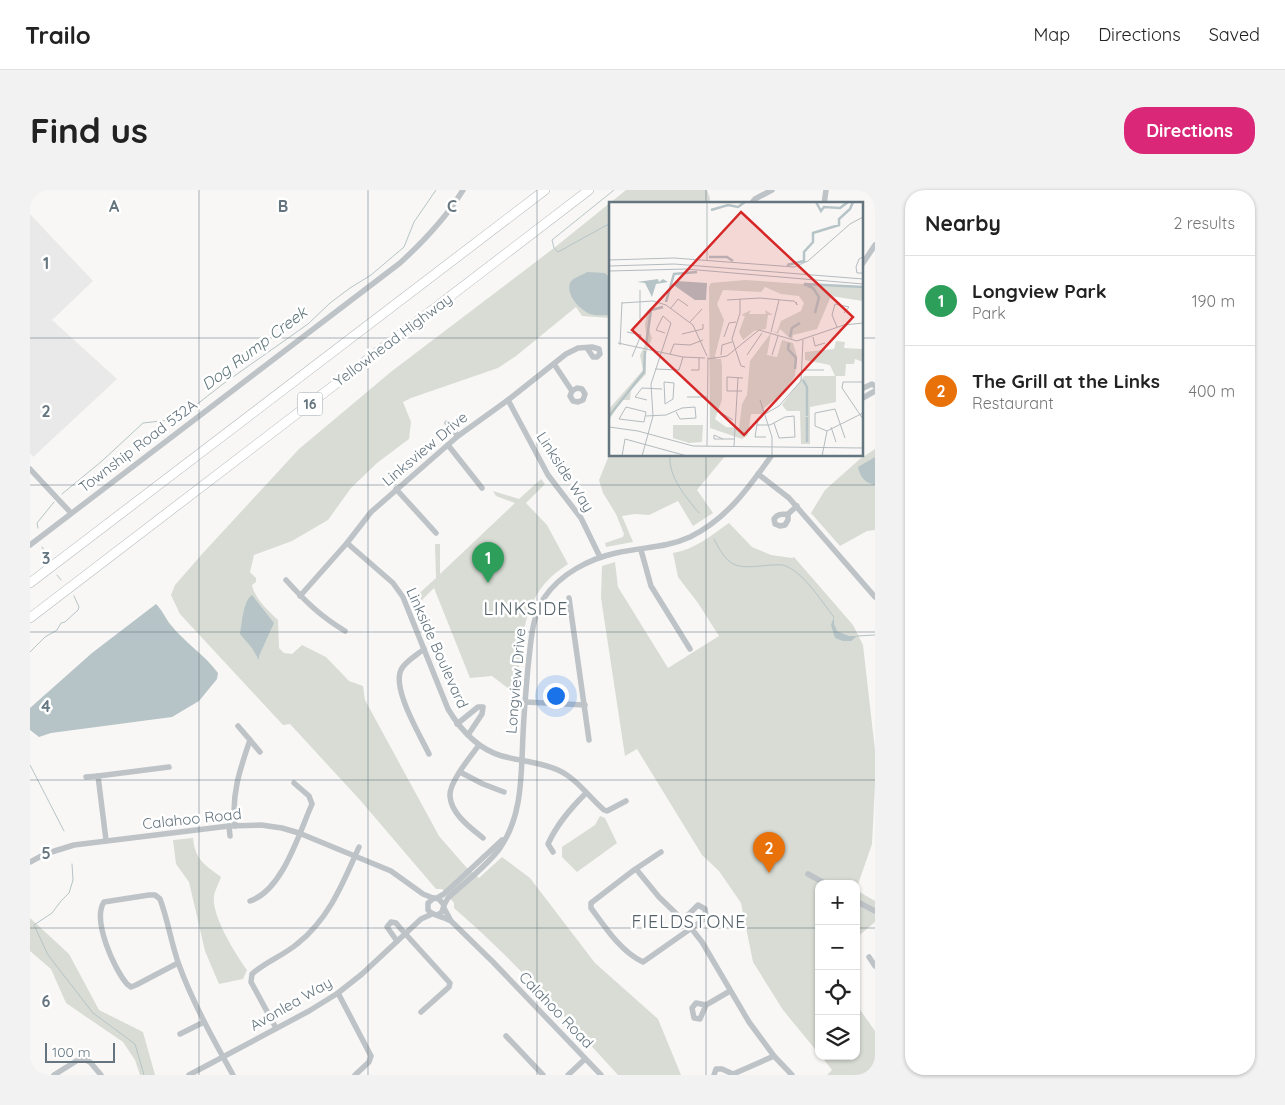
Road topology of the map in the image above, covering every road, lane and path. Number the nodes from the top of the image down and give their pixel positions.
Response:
1 (463, 190) edge
2 (545, 190) edge
3 (589, 190) edge
4 (772, 190) edge
5 (753, 202) edge
6 (875, 245) edge
7 (862, 264) edge
8 (587, 348) dead end
9 (554, 364) junction
10 (875, 386) edge
11 (862, 388) edge
12 (572, 391) dead end
13 (875, 391) edge
14 (862, 398) edge
15 (508, 400) junction
16 (447, 423) dead end
17 (458, 436) junction
18 (448, 444) junction
19 (771, 456) edge
20 (30, 469) edge
21 (758, 474) junction
22 (482, 488) dead end
23 (396, 489) junction
24 (796, 506) junction
25 (71, 513) junction
26 (788, 514) dead end
27 (436, 533) dead end
28 (347, 543) junction
29 (30, 544) edge
30 (641, 550) junction
31 (600, 557) junction
32 (286, 580) dead end
33 (30, 583) edge
34 (874, 594) edge
35 (300, 596) junction
36 (569, 598) dead end
37 (30, 618) edge
38 (345, 631) dead end
39 (424, 649) junction
40 (690, 649) dead end
41 (525, 702) junction
42 (585, 705) junction
43 (457, 724) junction
44 (238, 726) dead end
45 (468, 735) junction
46 (250, 740) junction
47 (589, 740) dead end
48 (479, 745) junction
49 (260, 752) dead end
50 (429, 754) dead end
51 (522, 760) junction
52 (169, 767) dead end
53 (460, 772) junction
54 (98, 776) junction
55 (86, 777) dead end
56 (294, 782) dead end
57 (504, 792) dead end
58 (586, 793) junction
59 (626, 801) dead end
60 (232, 826) junction
61 (299, 834) junction
62 (230, 836) dead end
63 (506, 837) junction
64 (483, 838) dead end
65 (106, 840) junction
66 (359, 847) dead end
67 (553, 852) dead end
68 (661, 852) dead end
69 (355, 857) junction
70 (31, 859) edge
71 (636, 868) junction
72 (808, 874) dead end
73 (819, 880) edge
74 (423, 894) junction
75 (435, 898) junction
76 (250, 901) dead end
77 (860, 902) edge
78 (427, 906) junction
79 (444, 906) junction
80 (875, 911) edge
81 (434, 914) junction
82 (421, 919) junction
83 (683, 920) junction
84 (451, 921) junction
85 (691, 928) junction
86 (405, 934) junction
87 (397, 941) junction
88 (869, 957) dead end
89 (178, 963) junction
90 (875, 966) edge
91 (730, 991) junction
92 (338, 993) junction
93 (706, 1005) dead end
94 (421, 1012) dead end
95 (204, 1022) junction
96 (276, 1028) junction
97 (180, 1034) dead end
98 (506, 1036) dead end
99 (774, 1056) junction
100 (223, 1057) junction
101 (586, 1059) junction
102 (732, 1074) edge
103 (54, 1075) edge
104 (101, 1075) edge
105 (189, 1075) edge
106 (233, 1075) edge
107 (355, 1075) edge
108 (543, 1075) edge
109 (568, 1075) edge
110 (601, 1075) edge
111 (714, 1075) edge
112 (792, 1075) edge

1 - 25 street, Township Road 532A
2 - 33 highway, Yellowhead Highway / 16
3 - 37 highway, Yellowhead Highway / 16
4 - 5 street
6 - 7 street
8 - 9 street, Linksview Drive
9 - 12 street
9 - 15 street, Linksview Drive
10 - 11 street
13 - 14 street
15 - 17 street, Linksview Drive
15 - 31 street, Linkside Way
16 - 17 street
17 - 18 street, Linksview Drive
18 - 22 street
18 - 23 street, Linksview Drive
19 - 21 street, Longview Drive
20 - 25 street
21 - 24 street
21 - 30 street, Longview Drive
23 - 27 street
23 - 28 street, Linksview Drive
24 - 26 street
24 - 34 street
25 - 29 street, Township Road 532A
28 - 35 street, Linksview Drive
28 - 39 street, Linkside Boulevard
30 - 31 street, Longview Drive
30 - 40 street
31 - 41 street, Longview Drive
32 - 35 street
35 - 38 street
36 - 42 street
39 - 43 street, Linkside Boulevard
39 - 50 street
41 - 42 street
41 - 51 street, Longview Drive
42 - 47 street
43 - 45 street, Linkside Boulevard
43 - 45 street, Linkside Boulevard
44 - 46 street
45 - 48 street, Linkside Boulevard
46 - 49 street
46 - 60 street
48 - 51 street, Linkside Boulevard
48 - 53 street
51 - 58 street, Linkside Boulevard
51 - 63 street, Longview Drive
52 - 54 street
53 - 57 street
53 - 64 street
54 - 55 street
54 - 65 street
56 - 61 street
58 - 59 street, Linkside Boulevard
58 - 67 street
60 - 61 street, Calahoo Road
60 - 62 street
60 - 65 street, Calahoo Road
61 - 69 street, Calahoo Road
61 - 76 street
63 - 75 street, Longview Drive
63 - 79 street, Longview Drive
65 - 70 street, Calahoo Road
66 - 69 street
68 - 71 street
69 - 74 street, Calahoo Road
69 - 96 street
71 - 83 street
71 - 85 street
72 - 73 street
74 - 75 street, Calahoo Road
74 - 78 street
75 - 78 street
75 - 79 street
77 - 80 street
78 - 81 street
78 - 82 street, Avonlea Way
79 - 81 street
79 - 84 street, Calahoo Road
81 - 82 street, Avonlea Way
81 - 84 street, Calahoo Road
82 - 86 street, Avonlea Way
83 - 85 street
83 - 85 street
84 - 101 street, Calahoo Road
85 - 91 street
86 - 87 street, Avonlea Way
86 - 87 street
86 - 94 street
87 - 92 street, Avonlea Way
88 - 90 street
89 - 89 street
89 - 95 street
91 - 93 street
91 - 99 street
92 - 96 street, Avonlea Way
92 - 107 street
95 - 97 street
95 - 100 street
96 - 100 street, Avonlea Way
98 - 108 street
99 - 102 street
99 - 112 street
100 - 105 street, Avonlea Way
100 - 106 street
101 - 109 street
101 - 110 street, Calahoo Road
102 - 111 street
103 - 104 street

